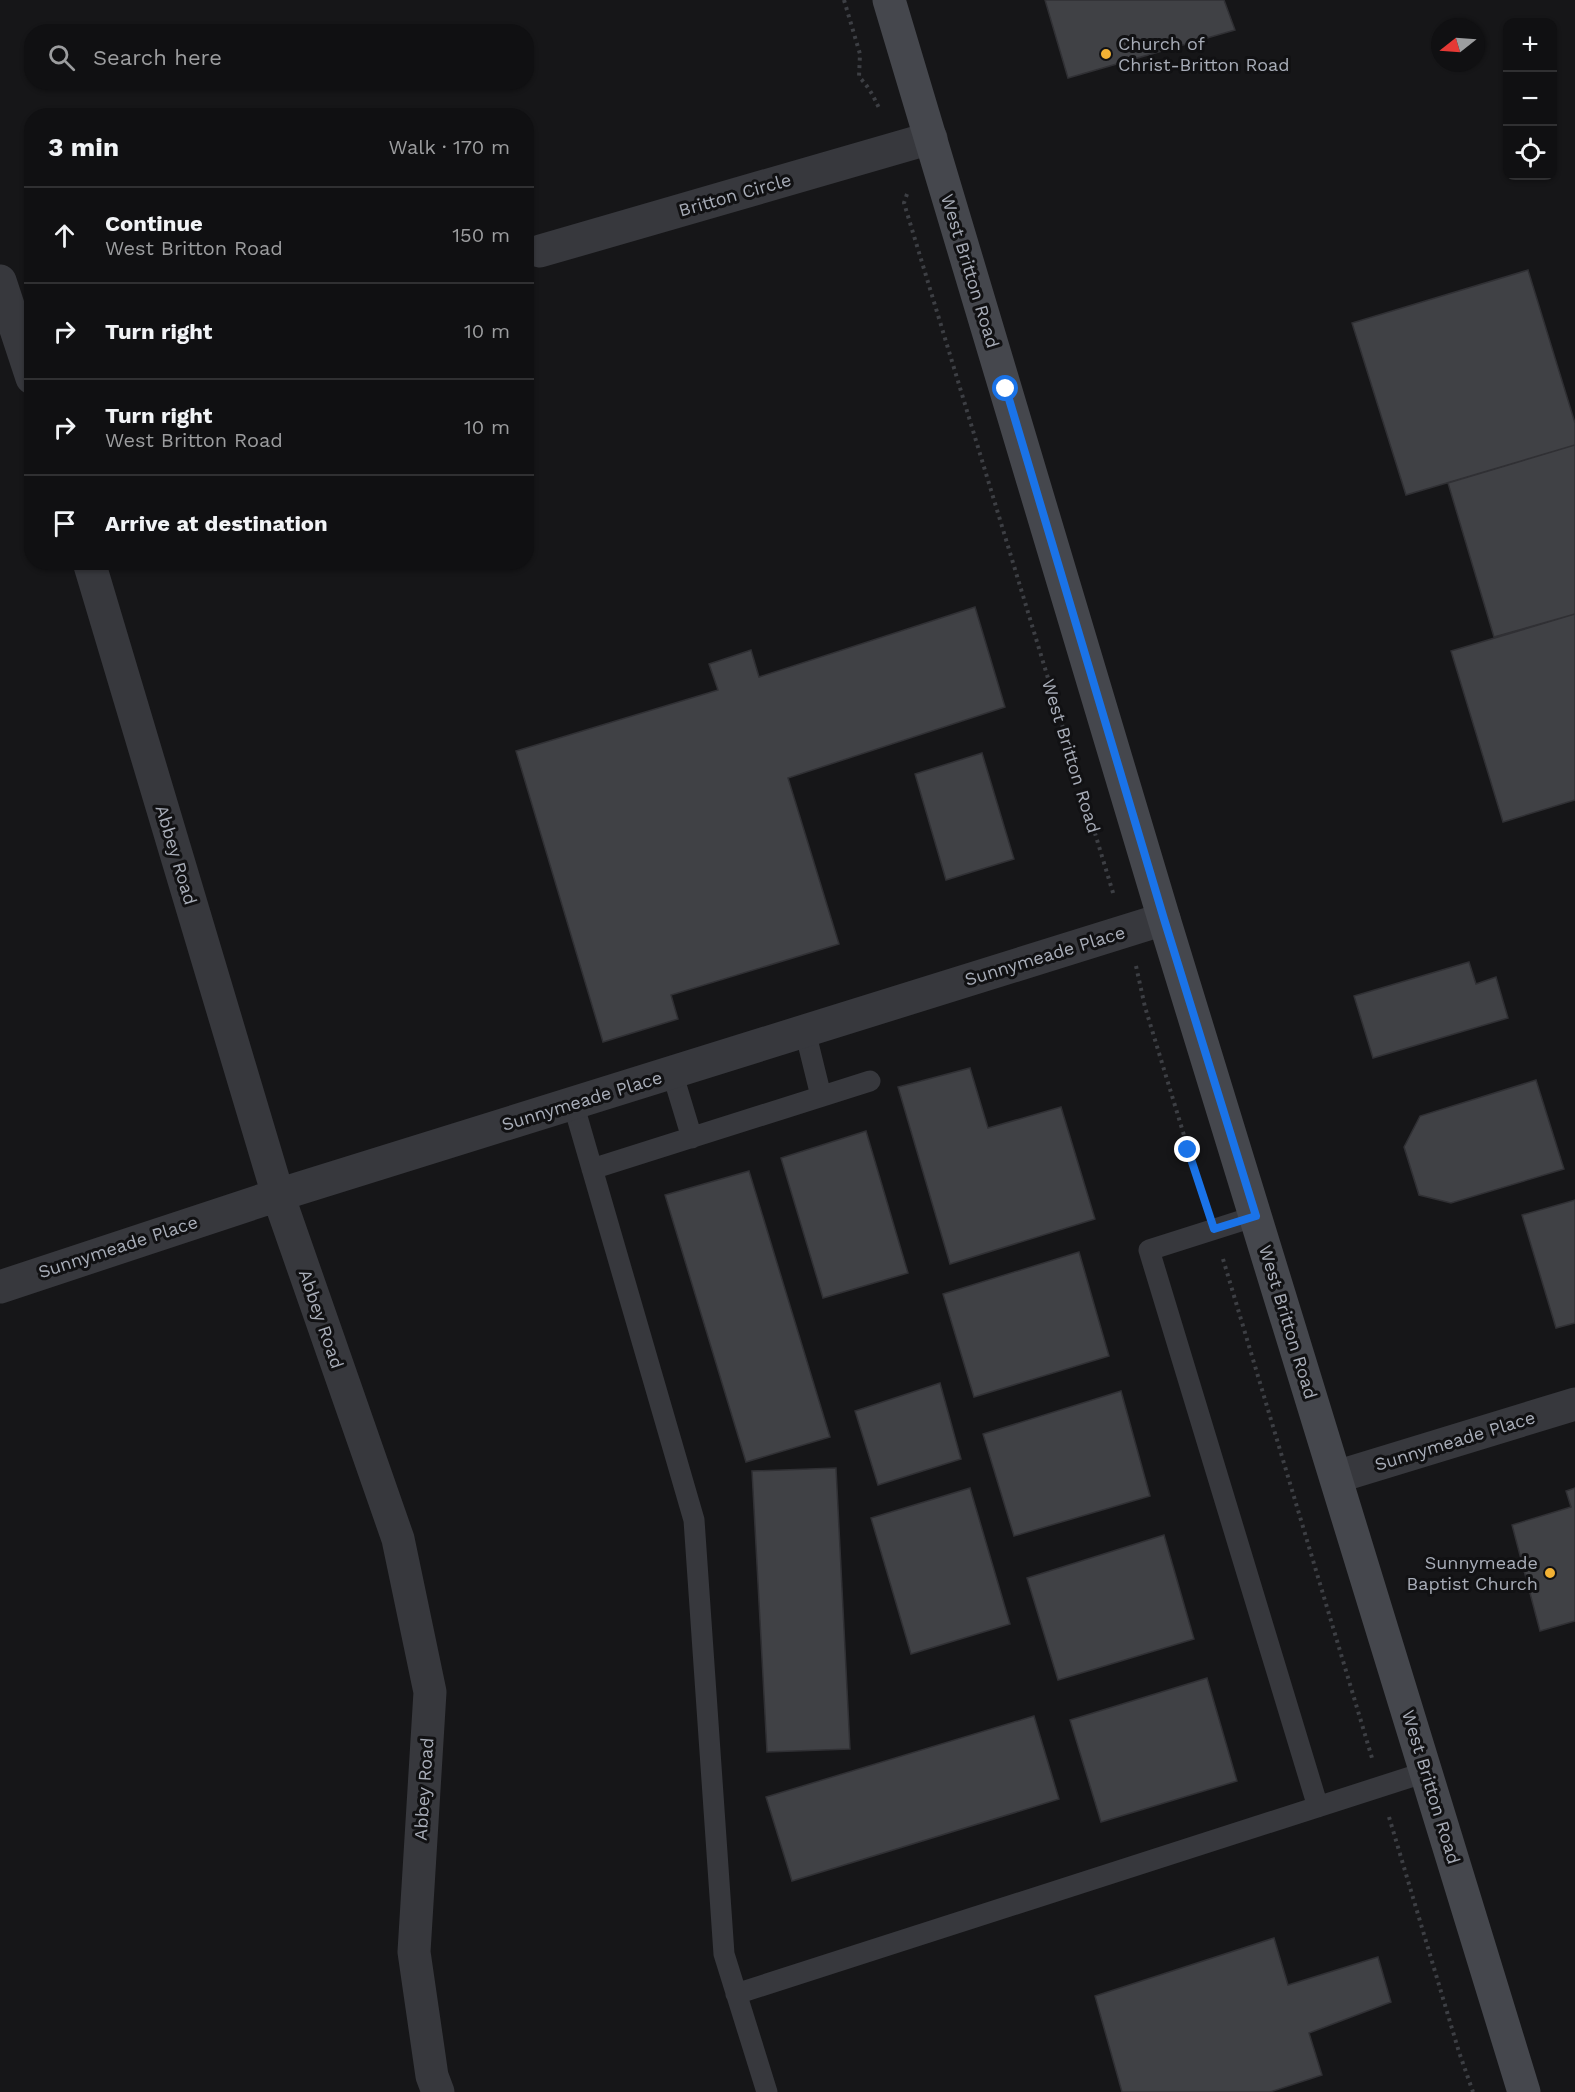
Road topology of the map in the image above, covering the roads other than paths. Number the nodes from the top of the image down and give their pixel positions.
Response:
1 (889, 0) edge
2 (930, 138) junction
3 (540, 251) dead end
4 (0, 281) edge
5 (24, 354) edge
6 (91, 570) edge
7 (1164, 919) junction
8 (805, 1031) junction
9 (672, 1072) junction
10 (870, 1081) dead end
11 (820, 1096) junction
12 (573, 1103) junction
13 (692, 1138) junction
14 (592, 1169) junction
15 (278, 1195) junction
16 (1256, 1216) junction
17 (0, 1287) edge
18 (1575, 1404) edge
19 (1336, 1477) junction
20 (1426, 1772) junction
21 (1318, 1807) junction
22 (736, 1994) junction
23 (438, 2092) edge
24 (767, 2092) edge
25 (1524, 2092) edge

1 - 2 main road, West Britton Road
2 - 3 street, Britton Circle
2 - 7 main road, West Britton Road
4 - 5 street
6 - 15 street, Abbey Road
7 - 8 street, Sunnymeade Place
7 - 16 main road, West Britton Road
8 - 9 street, Sunnymeade Place
8 - 11 lane
9 - 12 street, Sunnymeade Place
9 - 13 lane
10 - 11 lane
11 - 13 lane
12 - 14 lane
12 - 15 street, Sunnymeade Place
13 - 14 lane
14 - 22 lane
15 - 17 street, Sunnymeade Place
15 - 23 street, Abbey Road
16 - 19 main road, West Britton Road
16 - 21 lane
18 - 19 street, Sunnymeade Place
19 - 20 main road, West Britton Road
20 - 21 lane
20 - 25 main road, West Britton Road
21 - 22 lane
22 - 24 lane

